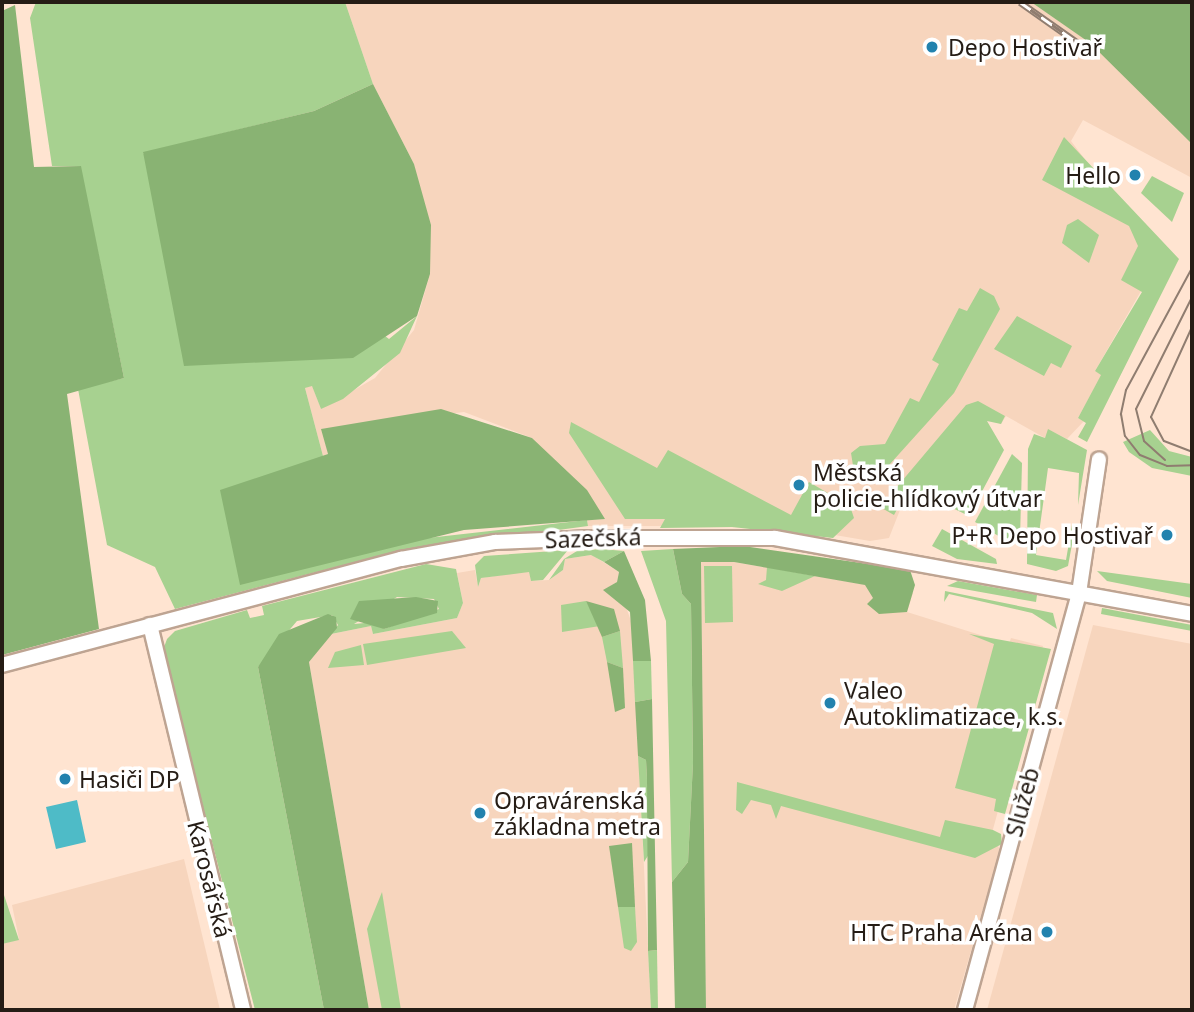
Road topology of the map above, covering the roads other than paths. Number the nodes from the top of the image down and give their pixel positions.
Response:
1 (1099, 459) dead end
2 (1079, 593) junction
3 (1192, 614) edge
4 (150, 625) junction
5 (2, 665) edge
6 (243, 1010) edge
7 (965, 1010) edge

1 - 2 street, Služeb
2 - 3 street, Sazečská
2 - 4 street, Sazečská
2 - 7 street, Služeb
4 - 5 street, Sazečská
4 - 6 street, Karosářská

